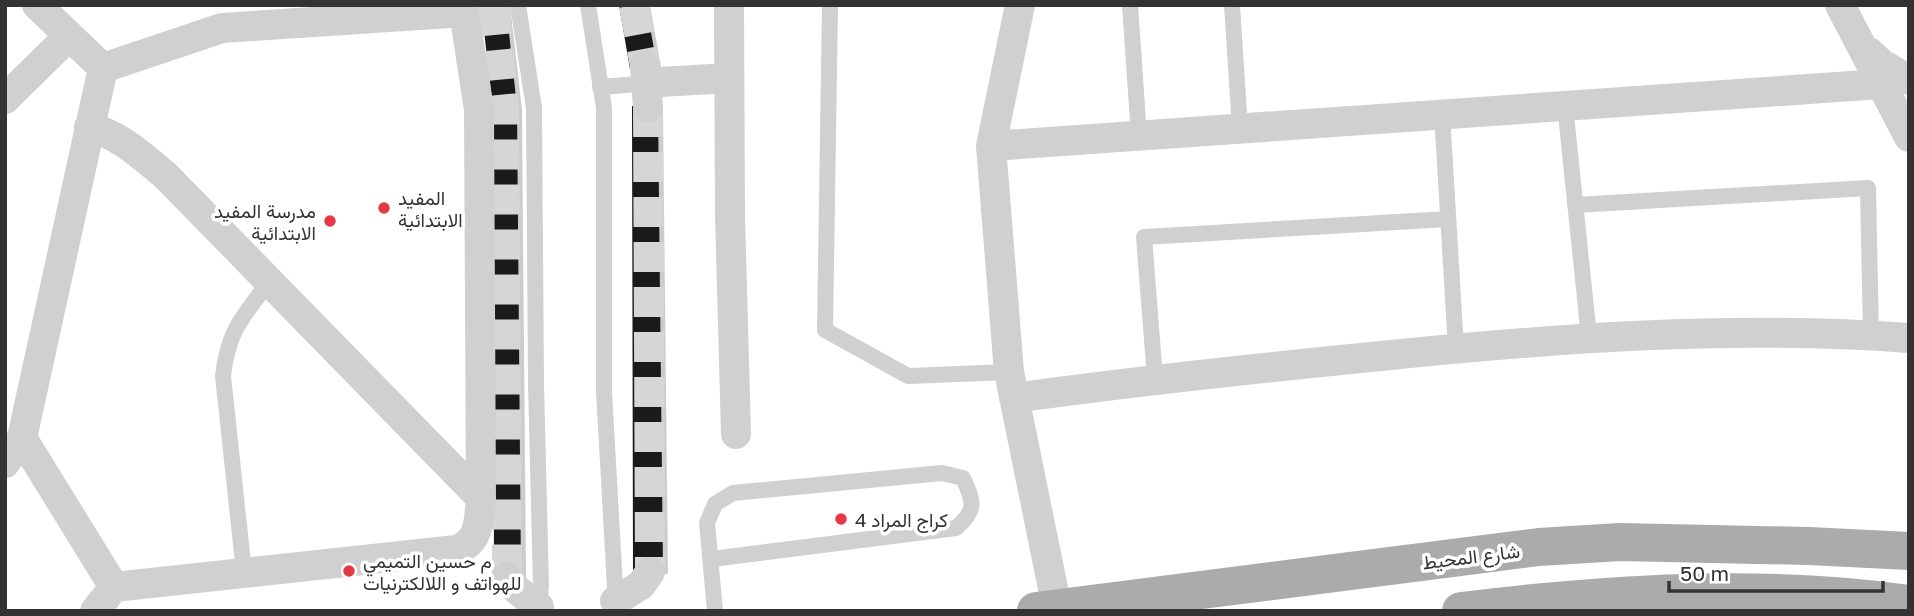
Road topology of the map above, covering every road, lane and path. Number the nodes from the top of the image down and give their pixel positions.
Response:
1 (37, 5) edge
2 (518, 5) edge
3 (588, 5) edge
4 (729, 5) edge
5 (830, 5) edge
6 (1020, 5) edge
7 (1130, 5) edge
8 (1232, 5) edge
9 (1840, 5) edge
10 (464, 9) edge
11 (69, 36) junction
12 (103, 68) junction
13 (729, 78) junction
14 (1895, 82) edge
15 (651, 85) joint
16 (600, 87) junction
17 (5, 99) edge
18 (1565, 105) junction
19 (1442, 114) junction
20 (1905, 120) edge
21 (89, 127) junction
22 (1240, 128) junction
23 (1139, 136) junction
24 (991, 146) junction
25 (1576, 205) junction
26 (1448, 219) junction
27 (268, 283) junction
28 (1871, 335) junction
29 (1589, 337) junction
30 (1909, 338) edge
31 (1456, 348) junction
32 (1155, 378) junction
33 (1012, 385) junction
34 (736, 434) dead end
35 (22, 438) junction
36 (5, 463) edge
37 (481, 498) junction
38 (1909, 551) edge
39 (712, 559) junction
40 (244, 572) junction
41 (650, 572) tunnel mouth
42 (508, 577) tunnel mouth
43 (114, 587) junction
44 (1909, 604) edge
45 (617, 606) edge
46 (539, 609) edge
47 (1046, 609) edge
48 (95, 611) edge
49 (715, 611) edge
50 (1461, 611) edge

1 - 11 street
2 - 46 lane
3 - 16 lane
4 - 13 street
5 - 33 lane
6 - 24 street
7 - 23 lane
8 - 22 lane
9 - 14 street
10 - 12 street
10 - 37 street
11 - 12 street
11 - 17 street
12 - 21 street
13 - 15 street
13 - 34 street
14 - 18 street
14 - 20 street
15 - 16 lane
16 - 45 lane
18 - 19 street
18 - 25 lane
19 - 22 street
19 - 26 lane
21 - 27 street
21 - 35 street
22 - 23 street
23 - 24 street
24 - 33 street
25 - 28 lane
25 - 29 lane
26 - 31 lane
26 - 32 lane
27 - 37 street
27 - 40 lane
28 - 29 street
28 - 30 street
29 - 31 street
31 - 32 street
32 - 33 street
33 - 47 street
35 - 36 street
35 - 43 street
37 - 40 street
38 - 47 main road, شارع المحيط
39 - 39 lane
39 - 49 lane
40 - 43 street
41 - 45 street
42 - 46 street
43 - 48 street
44 - 50 main road

